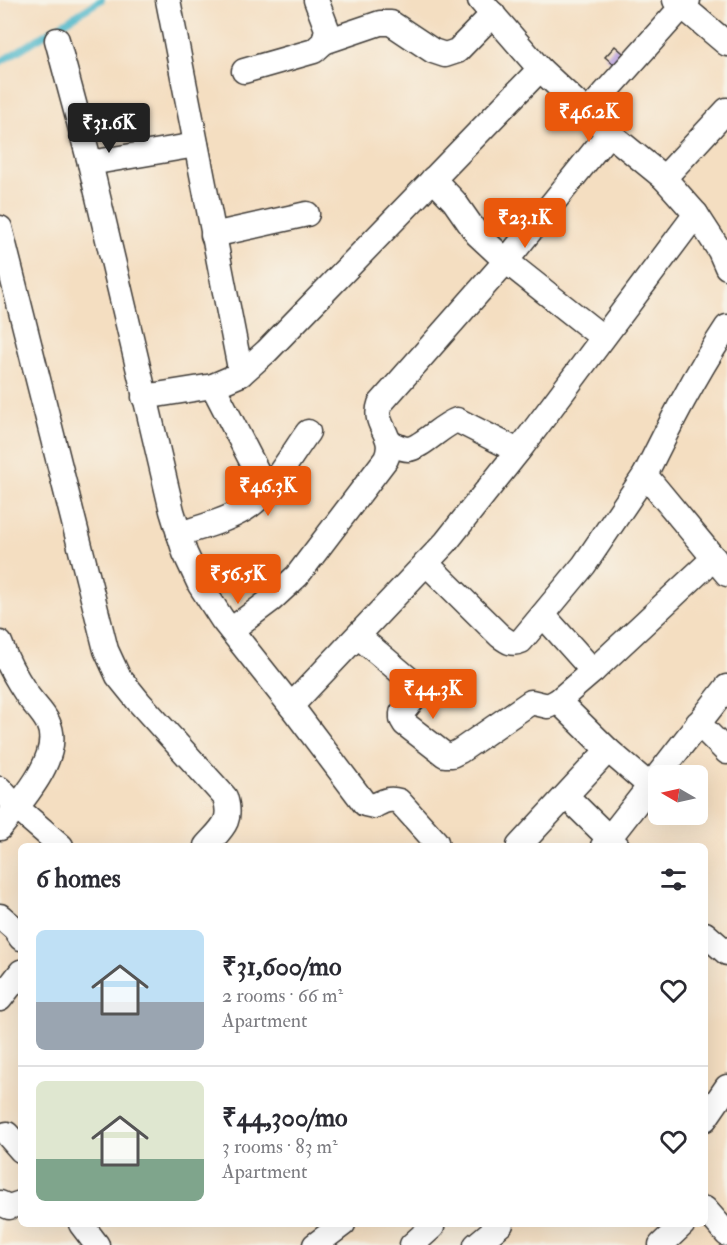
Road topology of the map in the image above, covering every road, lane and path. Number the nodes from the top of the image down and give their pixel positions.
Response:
1 (168, 0) edge
2 (316, 0) edge
3 (682, 2) edge
4 (487, 7) edge
5 (57, 40) dead end
6 (324, 42) junction
7 (727, 44) edge
8 (540, 69) junction
9 (244, 71) dead end
10 (727, 111) edge
11 (587, 113) junction
12 (609, 133) junction
13 (196, 145) junction
14 (90, 163) junction
15 (664, 178) junction
16 (433, 179) junction
17 (307, 214) dead end
18 (696, 214) junction
19 (0, 228) edge
20 (213, 235) junction
21 (506, 261) junction
22 (727, 267) edge
23 (727, 327) edge
24 (602, 337) junction
25 (241, 374) junction
26 (213, 386) junction
27 (144, 397) junction
28 (308, 432) dead end
29 (390, 443) junction
30 (518, 451) junction
31 (645, 475) junction
32 (266, 489) junction
33 (179, 534) junction
34 (426, 563) junction
35 (720, 566) edge
36 (543, 615) junction
37 (231, 630) junction
38 (358, 636) junction
39 (0, 643) edge
40 (593, 671) junction
41 (727, 687) edge
42 (558, 701) junction
43 (291, 706) junction
44 (698, 723) junction
45 (609, 750) junction
46 (727, 752) edge
47 (666, 765) edge
48 (648, 784) edge
49 (0, 789) edge
50 (648, 789) edge
51 (566, 796) junction
52 (17, 808) junction
53 (0, 828) edge
54 (58, 843) edge
55 (209, 843) edge
56 (436, 843) edge
57 (522, 843) edge
58 (609, 843) edge
59 (0, 916) edge
60 (18, 934) edge
61 (708, 937) edge
62 (727, 953) edge
63 (18, 976) edge
64 (0, 999) edge
65 (727, 1086) edge
66 (708, 1114) edge
67 (0, 1203) edge
68 (18, 1204) edge
69 (708, 1212) edge
70 (83, 1227) edge
71 (497, 1227) edge
72 (680, 1227) edge
73 (436, 1232) edge
74 (727, 1234) edge
75 (97, 1245) edge
76 (411, 1245) edge
77 (476, 1245) edge
78 (661, 1245) edge

1 - 13 street
2 - 6 street
3 - 7 street
3 - 11 street
4 - 6 street
4 - 8 street
5 - 14 street
6 - 9 street
8 - 11 street
8 - 16 street
10 - 15 street
11 - 12 street
12 - 15 street
12 - 21 street
13 - 14 street
13 - 20 street
14 - 27 street
15 - 18 street
16 - 21 street
16 - 25 street
17 - 20 street
18 - 22 street
18 - 24 street
19 - 55 street
20 - 25 street
21 - 24 street
21 - 29 street
23 - 31 street
24 - 30 street
25 - 26 street
26 - 27 street
26 - 32 street
27 - 33 street
28 - 32 street
29 - 30 street
29 - 37 street
30 - 34 street
31 - 35 street
31 - 36 street
32 - 33 street
33 - 37 street
34 - 36 street
34 - 38 street
35 - 40 street
36 - 40 street
37 - 43 street
38 - 42 street
38 - 43 street
39 - 52 street
40 - 42 street
41 - 44 street
42 - 45 street
43 - 56 street
44 - 46 street
44 - 47 street
45 - 48 street
45 - 51 street
49 - 52 street
50 - 58 street
51 - 57 street
51 - 58 street
52 - 53 street
52 - 54 street
59 - 60 street
61 - 62 street
63 - 64 street
65 - 66 street
67 - 68 street
69 - 74 street
70 - 75 street
71 - 77 street
72 - 78 street
73 - 76 street

